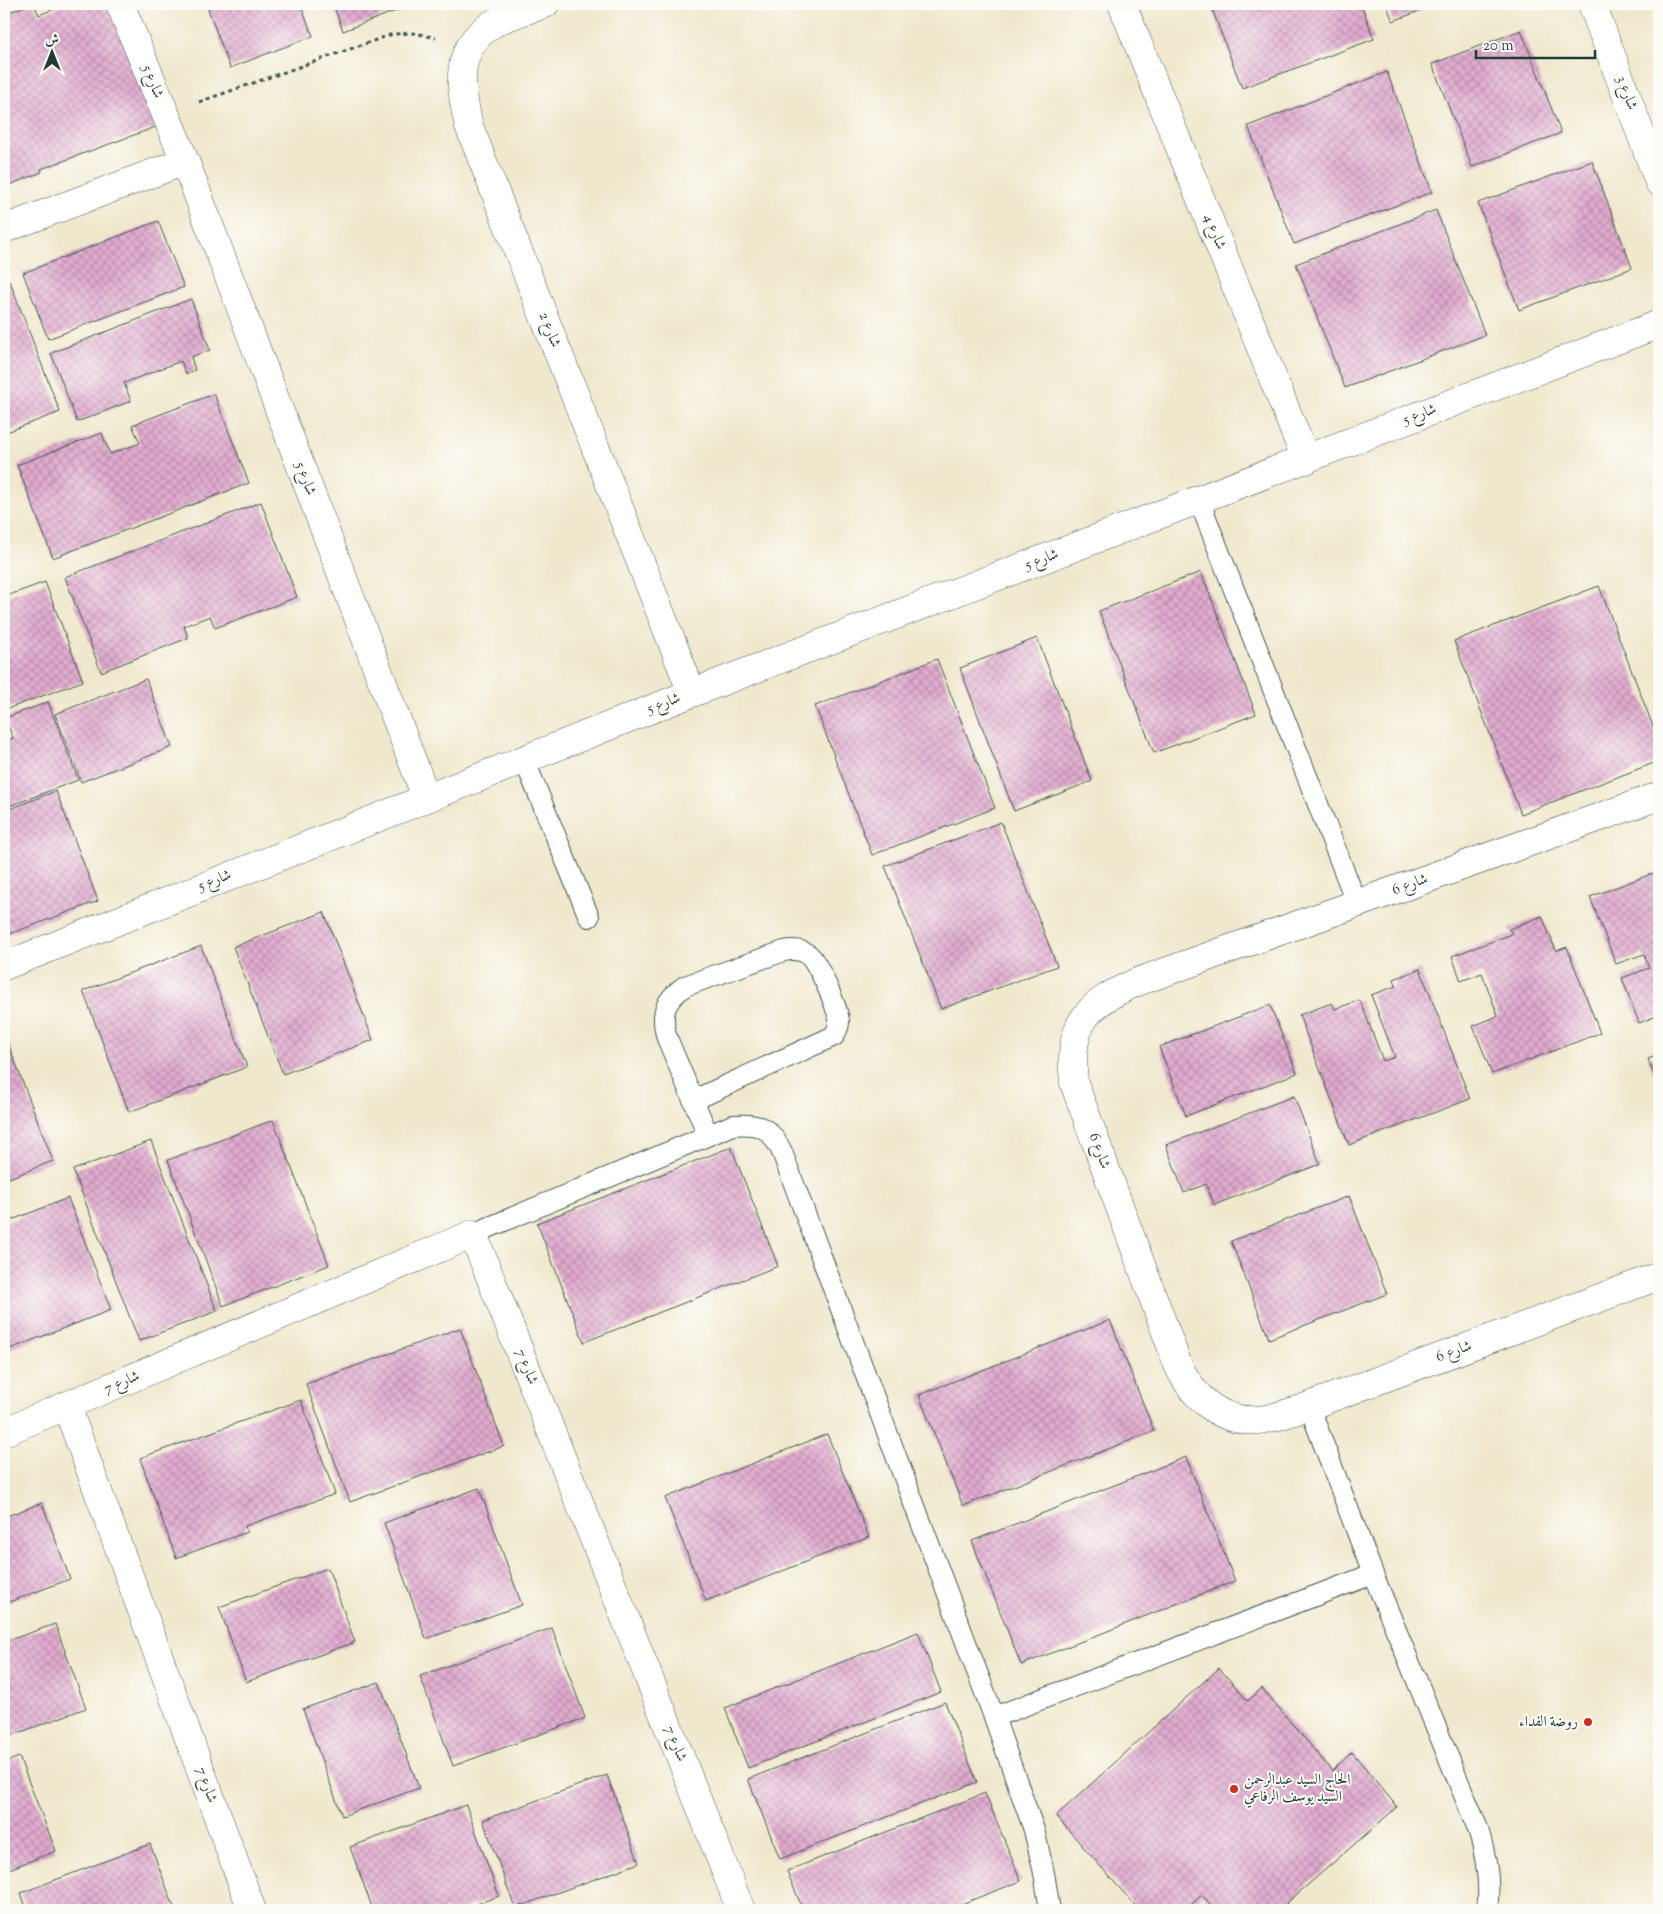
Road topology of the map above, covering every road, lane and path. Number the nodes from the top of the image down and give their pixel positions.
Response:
1 (120, 4) edge
2 (545, 4) edge
3 (1122, 4) edge
4 (1592, 4) edge
5 (470, 46) junction
6 (165, 114) junction
7 (185, 161) junction
8 (1659, 182) edge
9 (4, 229) edge
10 (1659, 324) edge
11 (1306, 460) junction
12 (1199, 500) junction
13 (692, 693) junction
14 (524, 759) junction
15 (1659, 796) edge
16 (426, 797) junction
17 (1357, 904) junction
18 (589, 917) dead end
19 (4, 966) edge
20 (694, 1100) junction
21 (708, 1135) junction
22 (473, 1234) junction
23 (1659, 1276) edge
24 (1309, 1406) junction
25 (68, 1407) junction
26 (4, 1432) edge
27 (1373, 1574) junction
28 (994, 1717) junction
29 (252, 1910) edge
30 (741, 1910) edge
31 (1050, 1910) edge
32 (1487, 1910) edge

1 - 6 street, شارع 5
2 - 5 street, شارع 2
3 - 11 street, شارع 4
4 - 8 street, شارع 3
5 - 6 path
5 - 13 street, شارع 2
6 - 7 street, شارع 5
7 - 9 street
7 - 16 street, شارع 5
10 - 11 street, شارع 5
11 - 12 street, شارع 5
12 - 13 street, شارع 5
12 - 17 lane
13 - 14 street, شارع 5
14 - 16 street, شارع 5
14 - 18 lane
15 - 17 street, شارع 6
16 - 19 street, شارع 5
17 - 24 street, شارع 6
20 - 20 lane
20 - 21 lane
21 - 22 lane
21 - 28 lane
22 - 25 street, شارع 7
22 - 30 street, شارع 7
23 - 24 street, شارع 6
24 - 27 lane
25 - 26 street, شارع 7
25 - 29 street, شارع 7
27 - 28 lane
27 - 32 lane
28 - 31 lane

